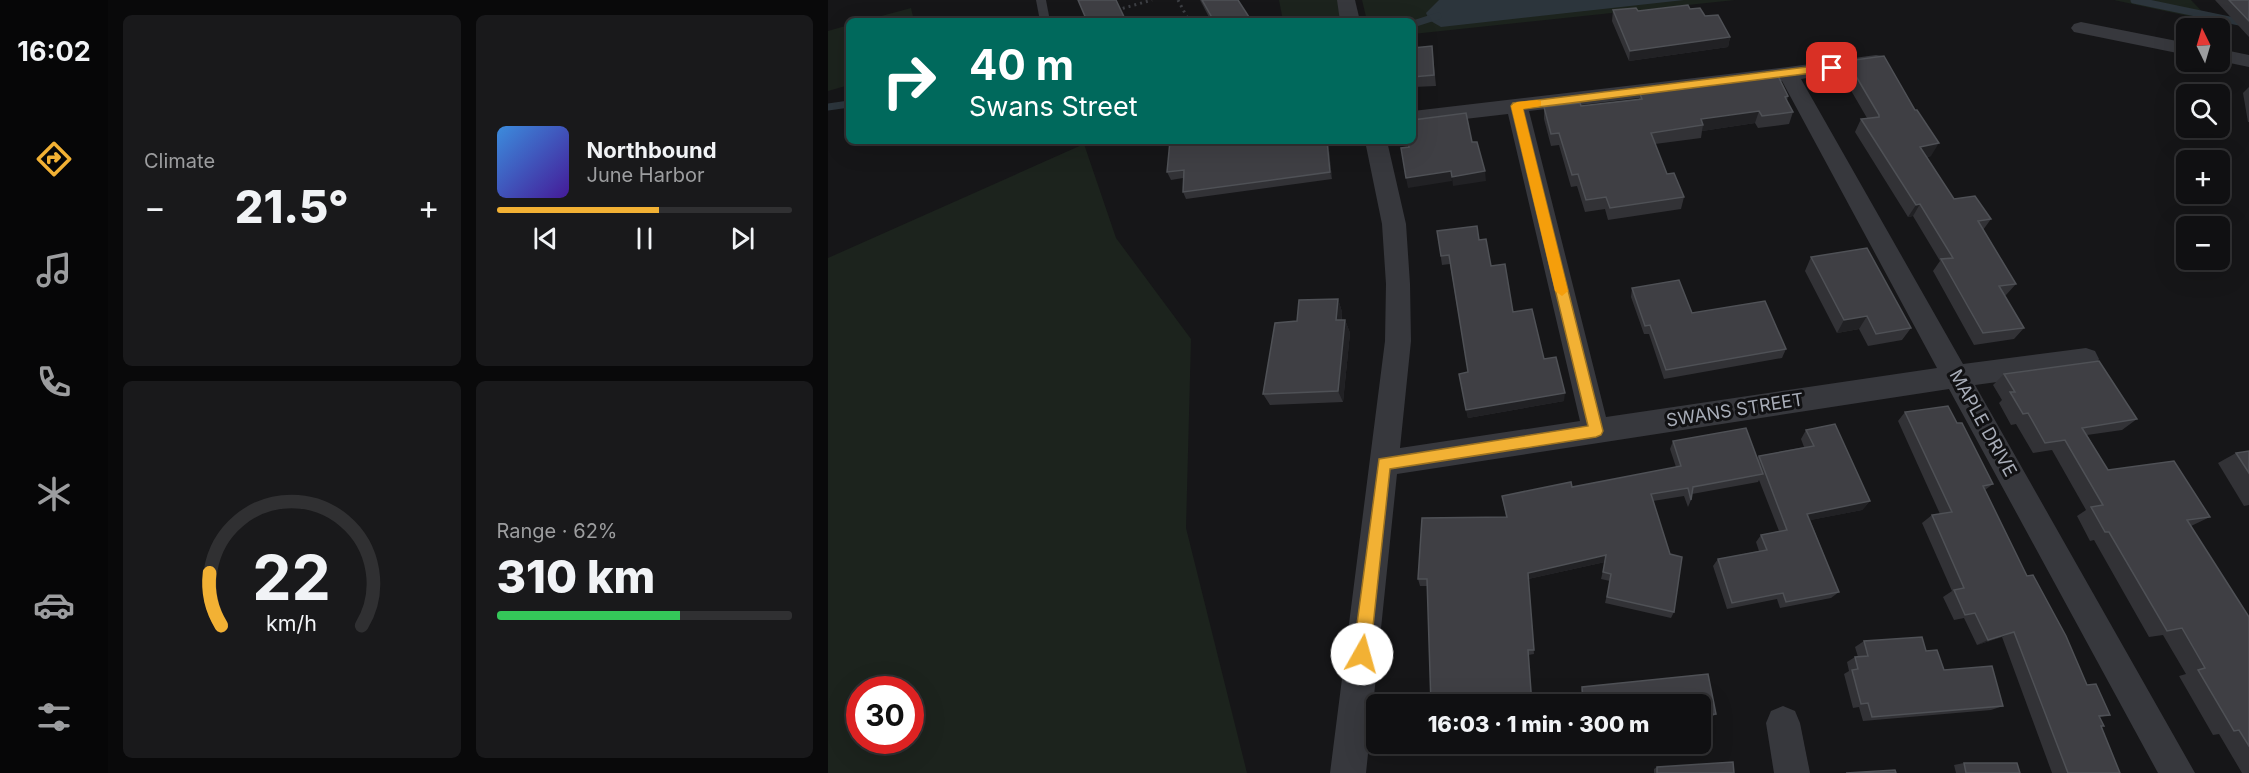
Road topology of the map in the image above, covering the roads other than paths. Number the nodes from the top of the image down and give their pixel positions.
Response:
1 (1041, 0) edge
2 (1346, 0) edge
3 (1044, 18) edge
4 (1349, 18) edge
5 (2081, 28) dead end
6 (2176, 47) edge
7 (2230, 57) edge
8 (1876, 61) edge
9 (2249, 61) edge
10 (1788, 74) junction
11 (1517, 106) junction
12 (1416, 118) edge
13 (1377, 144) edge
14 (2086, 359) dead end
15 (1957, 376) junction
16 (1596, 431) junction
17 (1384, 463) junction
18 (1783, 723) dead end
19 (1348, 773) edge
20 (1792, 773) edge
21 (2177, 773) edge

1 - 3 lane
2 - 4 street
5 - 6 street
7 - 9 street
8 - 10 street
10 - 11 street
10 - 15 street, MAPLE DRIVE
11 - 12 street
11 - 16 street
13 - 17 street
14 - 15 street, SWANS STREET
15 - 16 street, SWANS STREET
15 - 21 street, MAPLE DRIVE
16 - 17 street, SWANS STREET
17 - 19 street
18 - 20 street

